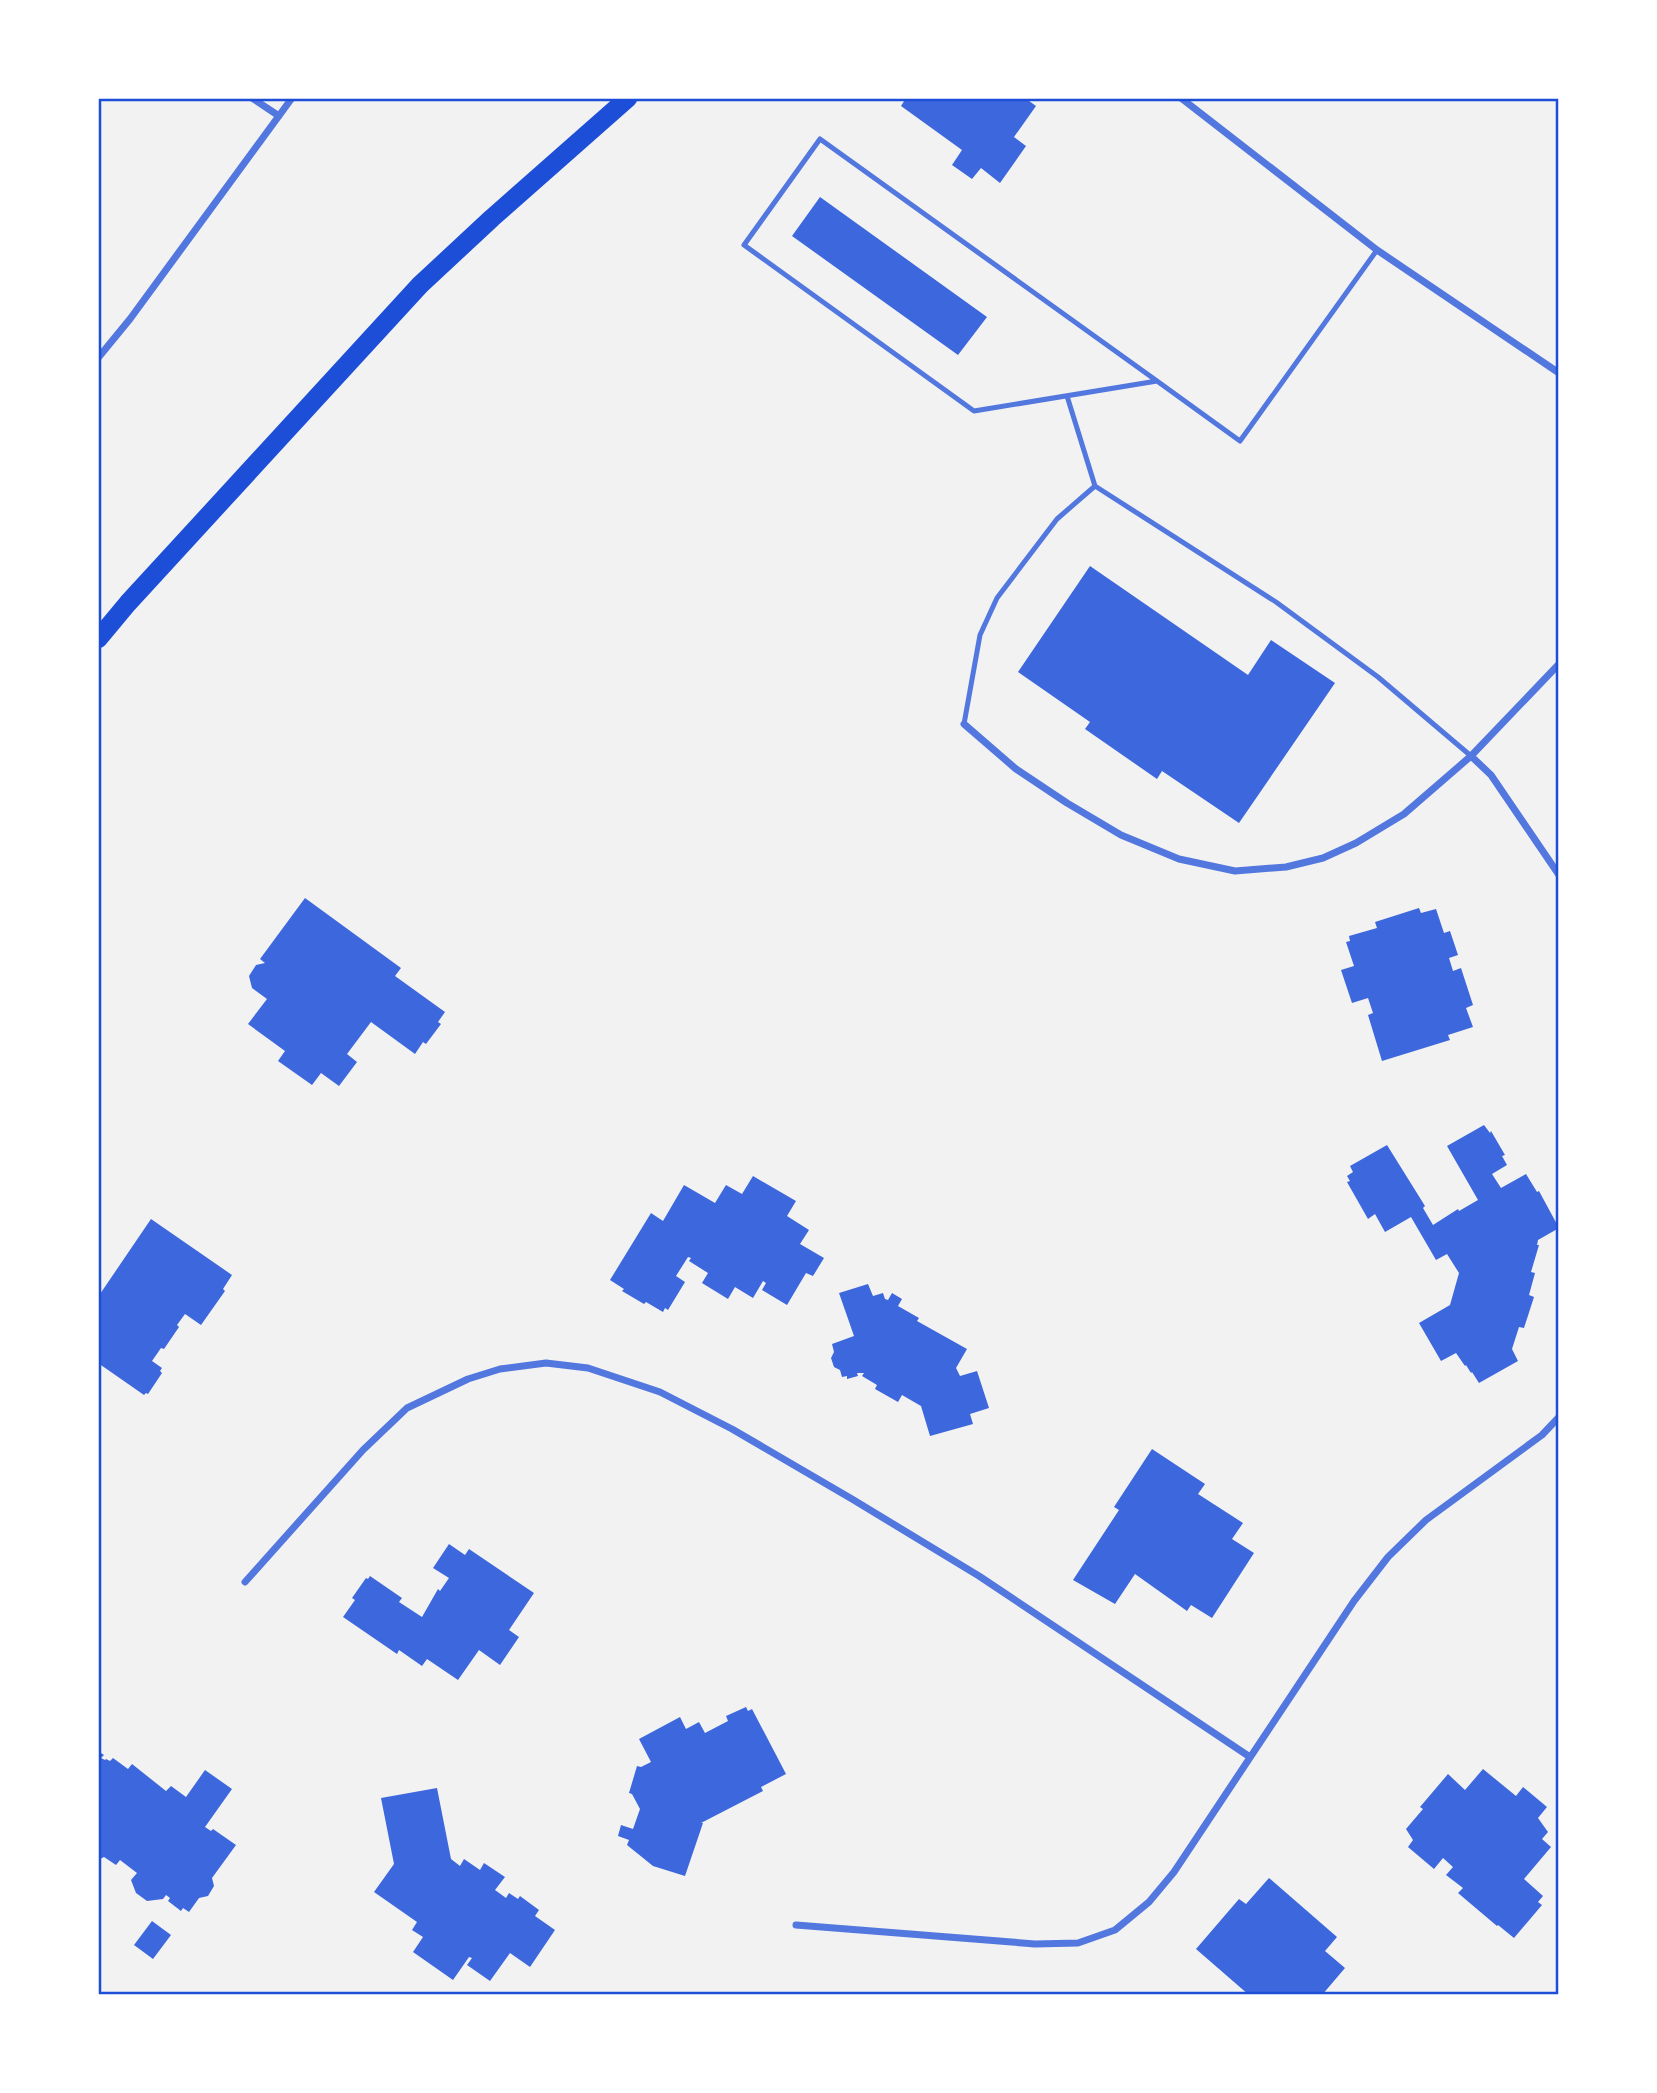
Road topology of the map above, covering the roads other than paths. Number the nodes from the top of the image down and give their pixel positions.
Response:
1 (252, 98) edge
2 (292, 98) edge
3 (628, 98) edge
4 (1181, 98) edge
5 (279, 116) junction
6 (1377, 250) junction
7 (98, 358) edge
8 (1559, 373) edge
9 (1157, 381) junction
10 (1068, 396) junction
11 (1095, 486) junction
12 (98, 639) edge
13 (1559, 664) edge
14 (964, 724) joint
15 (1471, 756) junction
16 (1559, 874) edge
17 (1559, 1417) edge
18 (245, 1581) dead end
19 (1250, 1757) junction
20 (796, 1925) dead end

1 - 5 street
2 - 5 street
3 - 12 highway
4 - 6 street
5 - 7 street
6 - 8 street
6 - 9 lane
9 - 10 lane
9 - 10 lane
10 - 11 lane
11 - 14 lane
11 - 15 lane
13 - 15 street
14 - 15 street
15 - 16 street
17 - 19 street
18 - 19 street
19 - 20 street

